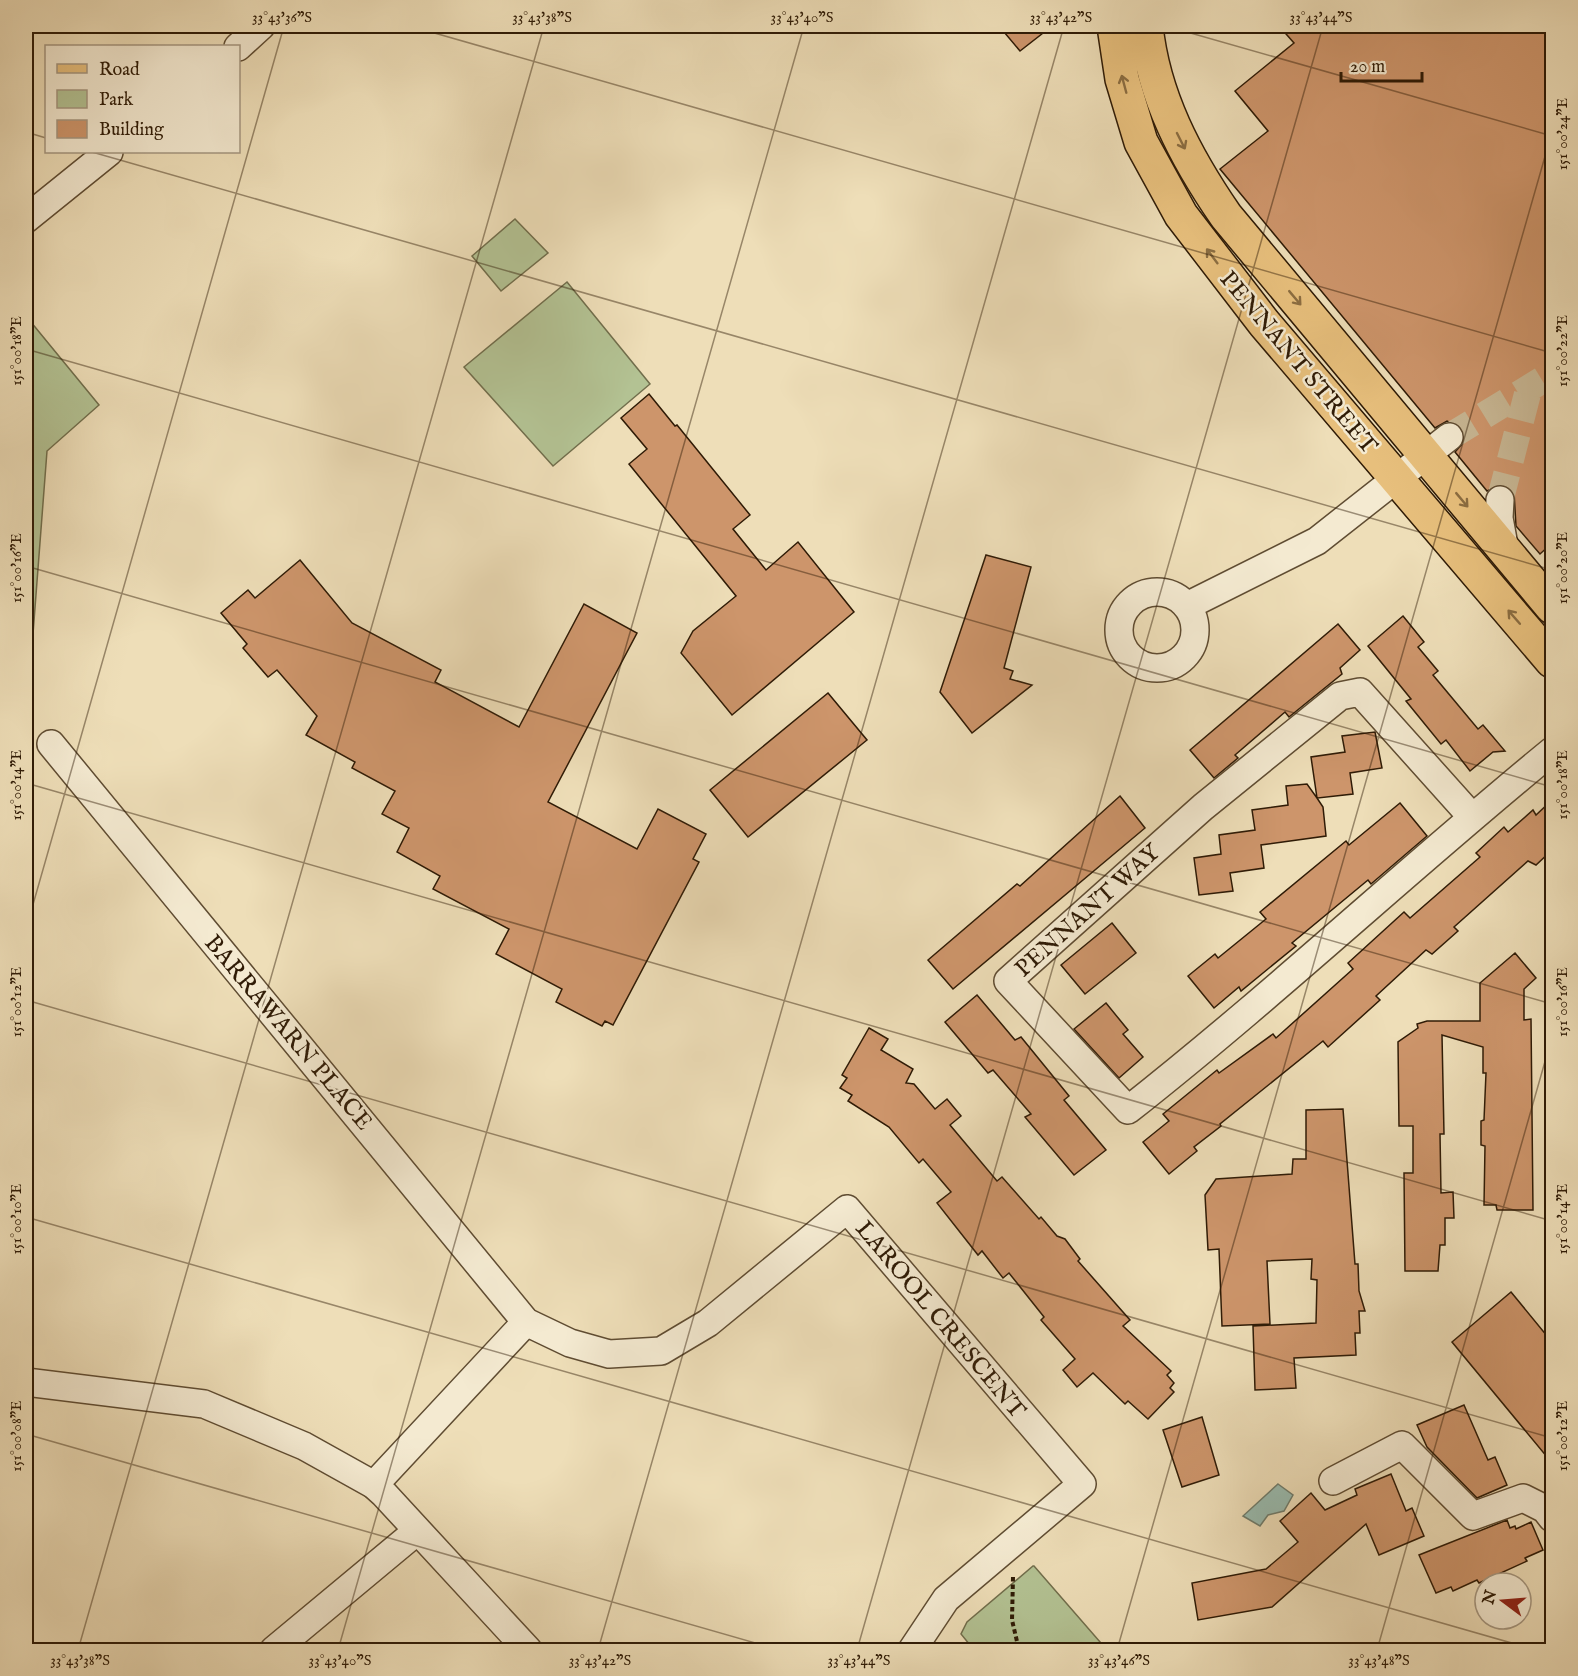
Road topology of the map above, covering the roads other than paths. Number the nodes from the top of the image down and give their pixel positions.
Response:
1 (261, 26) edge
2 (1114, 26) edge
3 (1146, 26) edge
4 (240, 45) edge
5 (108, 153) edge
6 (26, 219) edge
7 (1436, 446) junction
8 (1396, 479) junction
9 (1500, 500) tunnel mouth
10 (1505, 551) junction
11 (1187, 606) dead end
12 (1552, 607) edge
13 (1552, 661) edge
14 (51, 744) dead end
15 (1552, 751) edge
16 (1472, 817) junction
17 (526, 1322) junction
18 (26, 1382) edge
19 (1333, 1481) dead end
20 (374, 1485) junction
21 (1552, 1518) edge
22 (417, 1531) junction
23 (274, 1650) edge
24 (528, 1650) edge
25 (912, 1650) edge

1 - 4 street
8 -> 2 main road, PENNANT STREET
3 -> 7 main road, PENNANT STREET
5 - 6 street
7 - 8 street
7 -> 10 main road, PENNANT STREET
8 - 11 street
13 -> 8 main road, PENNANT STREET
9 - 10 street
10 - 12 main road, PENNANT STREET
14 - 17 street, BARRAWARN PLACE
15 - 16 street, PENNANT WAY
16 - 16 street, PENNANT WAY
17 - 20 street
17 - 25 street, LAROOL CRESCENT
18 - 20 street
19 - 21 street
20 - 22 street
22 - 23 street
22 - 24 street

